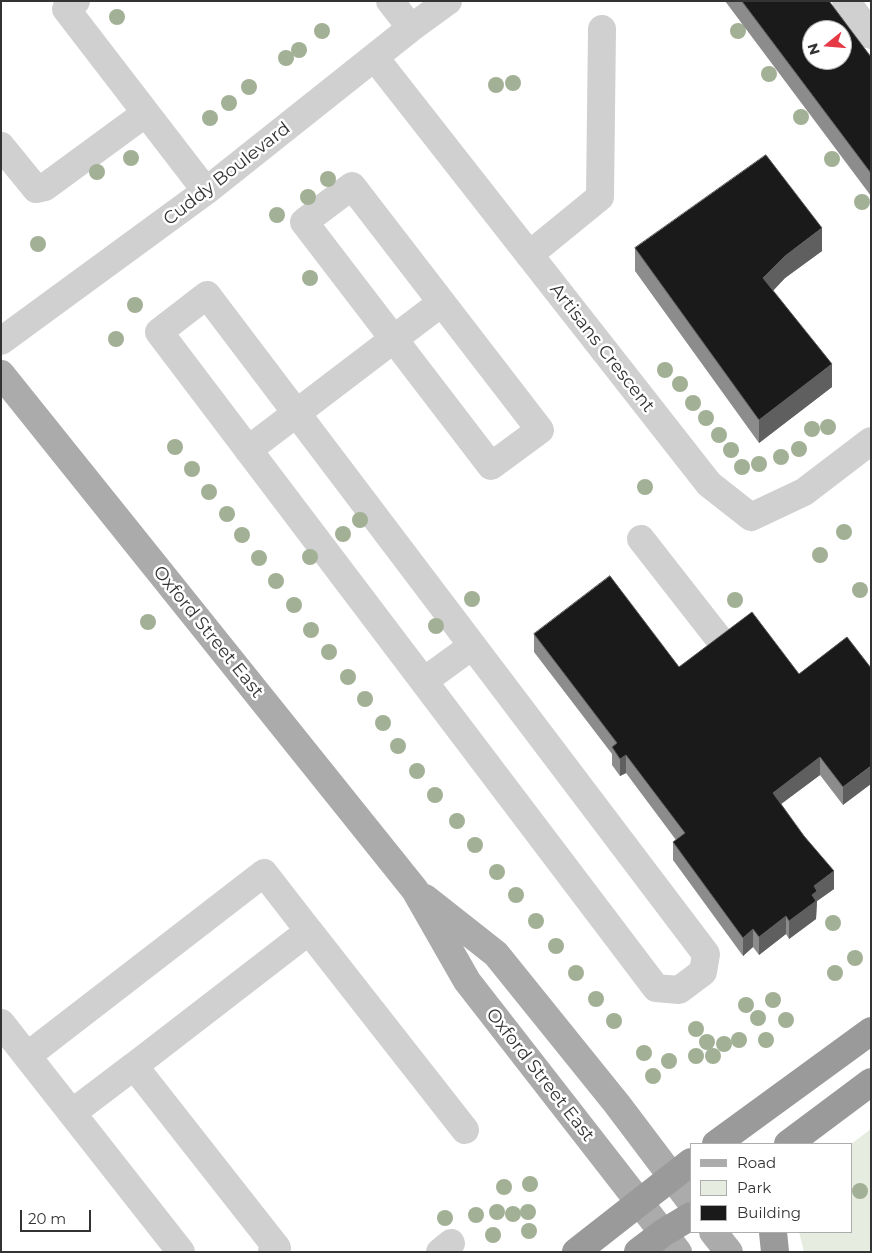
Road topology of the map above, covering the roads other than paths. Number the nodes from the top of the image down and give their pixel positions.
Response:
1 (390, 1) edge
2 (448, 1) edge
3 (846, 1) edge
4 (68, 4) edge
5 (412, 28) junction
6 (602, 30) dead end
7 (871, 35) edge
8 (375, 58) junction
9 (146, 113) junction
10 (1, 146) edge
11 (206, 191) junction
12 (529, 255) junction
13 (441, 303) junction
14 (394, 339) junction
15 (1, 341) edge
16 (1, 374) edge
17 (296, 414) junction
18 (871, 441) edge
19 (248, 450) junction
20 (640, 539) dead end
21 (472, 646) junction
22 (727, 649) edge
23 (424, 681) junction
24 (415, 890) junction
25 (309, 931) junction
26 (1, 1023) edge
27 (871, 1031) edge
28 (27, 1056) junction
29 (134, 1066) junction
30 (871, 1082) edge
31 (848, 1100) junction
32 (72, 1113) junction
33 (465, 1130) dead end
34 (717, 1143) edge
35 (789, 1143) edge
36 (812, 1143) edge
37 (682, 1169) edge
38 (690, 1198) edge
39 (639, 1202) junction
40 (690, 1217) edge
41 (714, 1233) edge
42 (774, 1233) edge
43 (670, 1243) edge
44 (181, 1252) edge
45 (272, 1252) edge
46 (576, 1252) edge
47 (638, 1252) edge
48 (729, 1252) edge
49 (775, 1252) edge

1 - 5 street
2 - 5 street, Cuddy Boulevard
3 - 7 street
4 - 9 street
5 - 8 street, Cuddy Boulevard
6 - 12 street
8 - 11 street, Cuddy Boulevard
8 - 12 street, Artisans Crescent
9 - 10 street
9 - 11 street
11 - 15 street, Cuddy Boulevard
12 - 18 street, Artisans Crescent
13 - 14 street
13 - 14 street
13 - 14 street
14 - 17 street
16 - 24 main road, Oxford Street East
17 - 19 street
17 - 19 street
17 - 21 street
19 - 23 street
20 - 22 street
21 - 23 street
21 - 23 street
24 - 37 main road, Oxford Street East
24 - 39 main road, Oxford Street East
25 - 28 street
25 - 29 street
25 - 33 street
26 - 28 street
27 - 34 highway
28 - 32 street
29 - 32 street
29 - 45 street
30 - 31 highway
31 - 35 highway
31 - 36 highway
32 - 44 street
37 - 38 main road, Oxford Street East
37 - 39 highway
39 - 43 main road, Oxford Street East
39 - 46 highway
40 - 43 highway
41 - 48 main road
42 - 49 highway
43 - 47 highway

